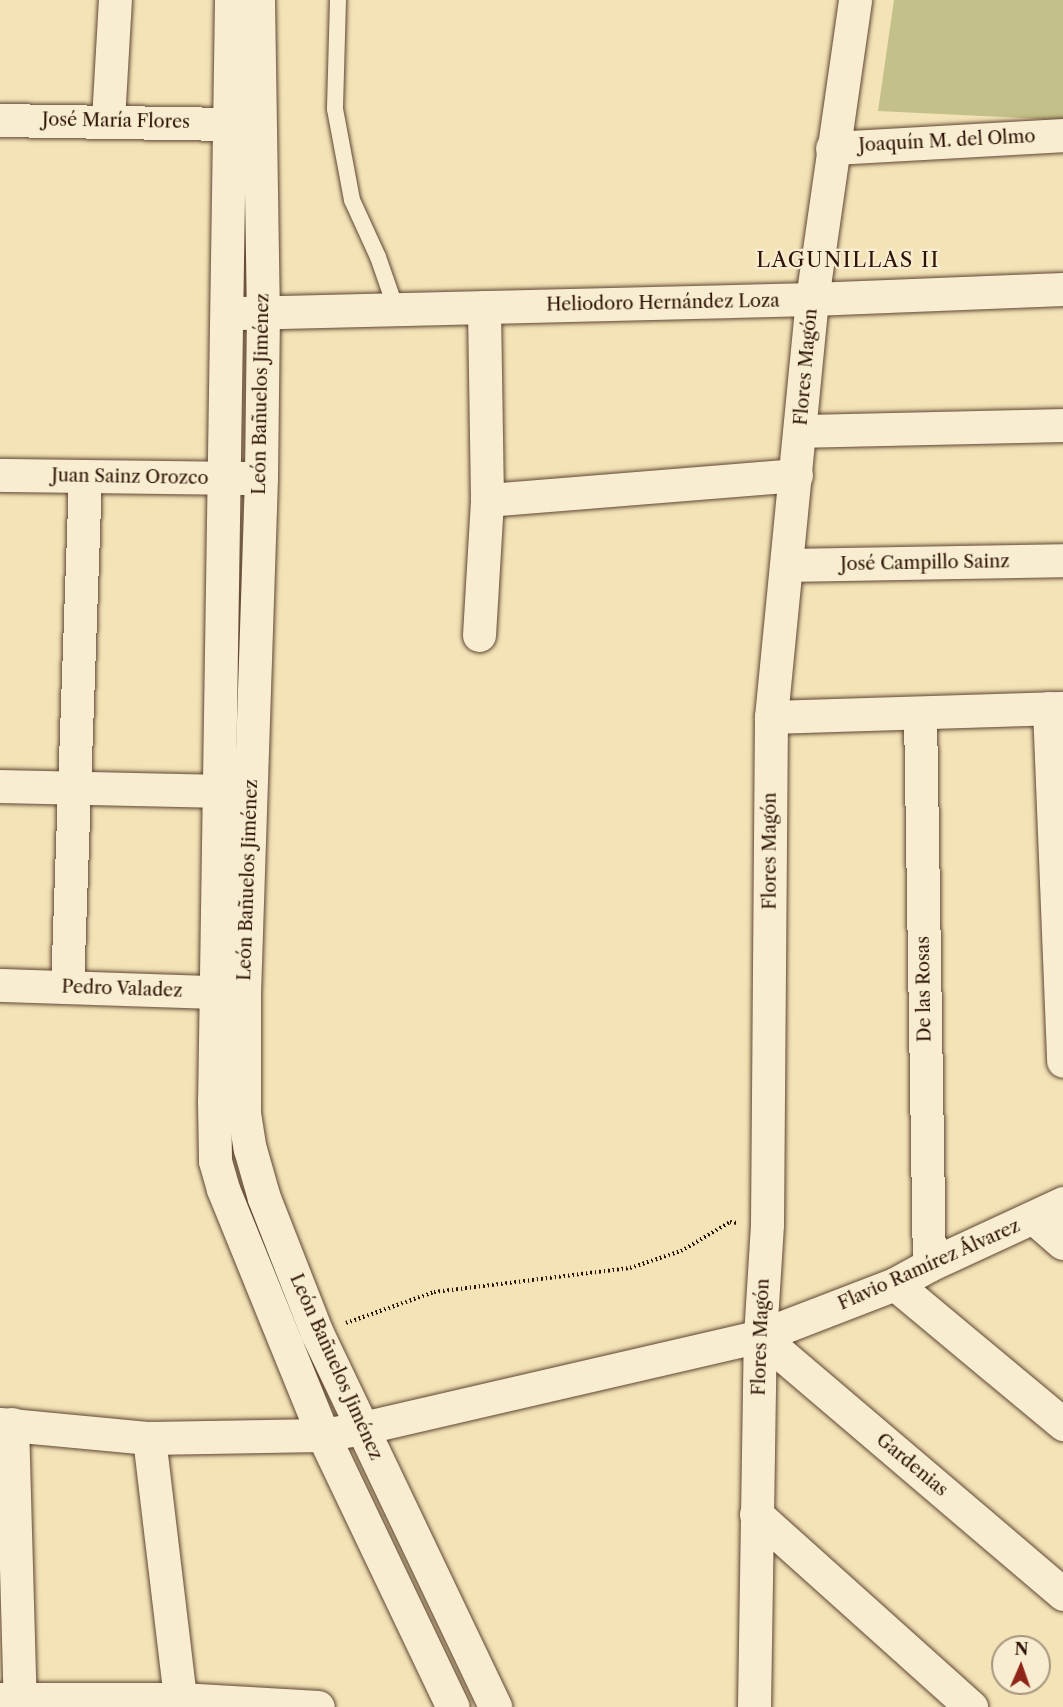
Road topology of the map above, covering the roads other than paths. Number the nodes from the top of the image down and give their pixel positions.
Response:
1 (115, 0) edge
2 (231, 0) edge
3 (258, 0) edge
4 (338, 0) edge
5 (855, 0) edge
6 (0, 120) edge
7 (108, 120) junction
8 (231, 124) junction
9 (1063, 135) edge
10 (832, 148) junction
11 (1063, 289) edge
12 (812, 299) junction
13 (484, 307) junction
14 (396, 309) junction
15 (263, 312) junction
16 (227, 313) junction
17 (1063, 425) edge
18 (800, 431) junction
19 (0, 475) edge
20 (796, 475) junction
21 (85, 476) junction
22 (225, 478) junction
23 (261, 478) junction
24 (487, 500) junction
25 (1063, 560) edge
26 (787, 565) junction
27 (479, 635) dead end
28 (1056, 708) edge
29 (920, 713) junction
30 (771, 717) junction
31 (0, 786) edge
32 (74, 787) junction
33 (219, 790) junction
34 (0, 985) edge
35 (67, 987) junction
36 (230, 993) junction
37 (1063, 1061) edge
38 (250, 1149) junction
39 (215, 1161) junction
40 (1063, 1203) edge
41 (1034, 1218) junction
42 (1063, 1243) edge
43 (929, 1264) junction
44 (895, 1284) junction
45 (760, 1336) junction
46 (6, 1424) edge
47 (1063, 1424) edge
48 (362, 1428) junction
49 (323, 1435) junction
50 (149, 1438) junction
51 (756, 1514) junction
52 (1063, 1594) edge
53 (180, 1699) junction
54 (13, 1701) edge
55 (318, 1707) edge
56 (453, 1707) edge
57 (495, 1707) edge
58 (754, 1707) edge
59 (971, 1707) edge

1 - 7 street
2 - 8 street, León Bañuelos Jiménez
3 - 15 street, León Bañuelos Jiménez
4 - 14 lane
5 - 10 street, Flores Magón
6 - 7 street, José María Flores
7 - 8 street, José María Flores
8 - 16 street, León Bañuelos Jiménez
9 - 10 street, Joaquín M. del Olmo
10 - 12 street, Flores Magón
11 - 12 street, Heliodoro Hernández Loza
12 - 13 street, Heliodoro Hernández Loza
12 - 18 street, Flores Magón
13 - 14 street, Heliodoro Hernández Loza
13 - 24 street
14 - 15 street, Heliodoro Hernández Loza
15 - 16 street, Heliodoro Hernández Loza
15 - 23 street, León Bañuelos Jiménez
16 - 22 street, León Bañuelos Jiménez
17 - 18 street
18 - 20 street, Flores Magón
19 - 21 street, Juan Sainz Orozco
20 - 24 street
20 - 26 street, Flores Magón
21 - 22 street, Juan Sainz Orozco
21 - 32 street
22 - 23 street, Juan Sainz Orozco
22 - 33 street, León Bañuelos Jiménez
23 - 36 street, León Bañuelos Jiménez
24 - 27 street
25 - 26 street, José Campillo Sainz
26 - 30 street, Flores Magón
28 - 29 street
28 - 37 street
29 - 30 street
29 - 43 street, De las Rosas
30 - 45 street, Flores Magón
31 - 32 street
32 - 33 street
32 - 35 street
33 - 36 street, León Bañuelos Jiménez
34 - 35 street, Pedro Valadez
35 - 36 street, Pedro Valadez
36 - 38 street, León Bañuelos Jiménez
36 - 39 street, León Bañuelos Jiménez
38 - 39 street
38 - 48 street, León Bañuelos Jiménez
39 - 49 street, León Bañuelos Jiménez
40 - 41 street, Flavio Ramírez Álvarez
41 - 42 street
41 - 43 street, Flavio Ramírez Álvarez
43 - 44 street, Flavio Ramírez Álvarez
44 - 45 street, Flavio Ramírez Álvarez
44 - 47 street
45 - 48 street, Flavio Ramírez Álvarez
45 - 51 street, Flores Magón
45 - 52 street, Gardenias
46 - 50 street, Flavio Ramírez Álvarez
46 - 54 street
48 - 49 street, Flavio Ramírez Álvarez
48 - 57 street, León Bañuelos Jiménez
49 - 50 street, Flavio Ramírez Álvarez
49 - 56 street, León Bañuelos Jiménez
50 - 53 street
51 - 58 street, Flores Magón
51 - 59 street
53 - 54 street
53 - 55 street

